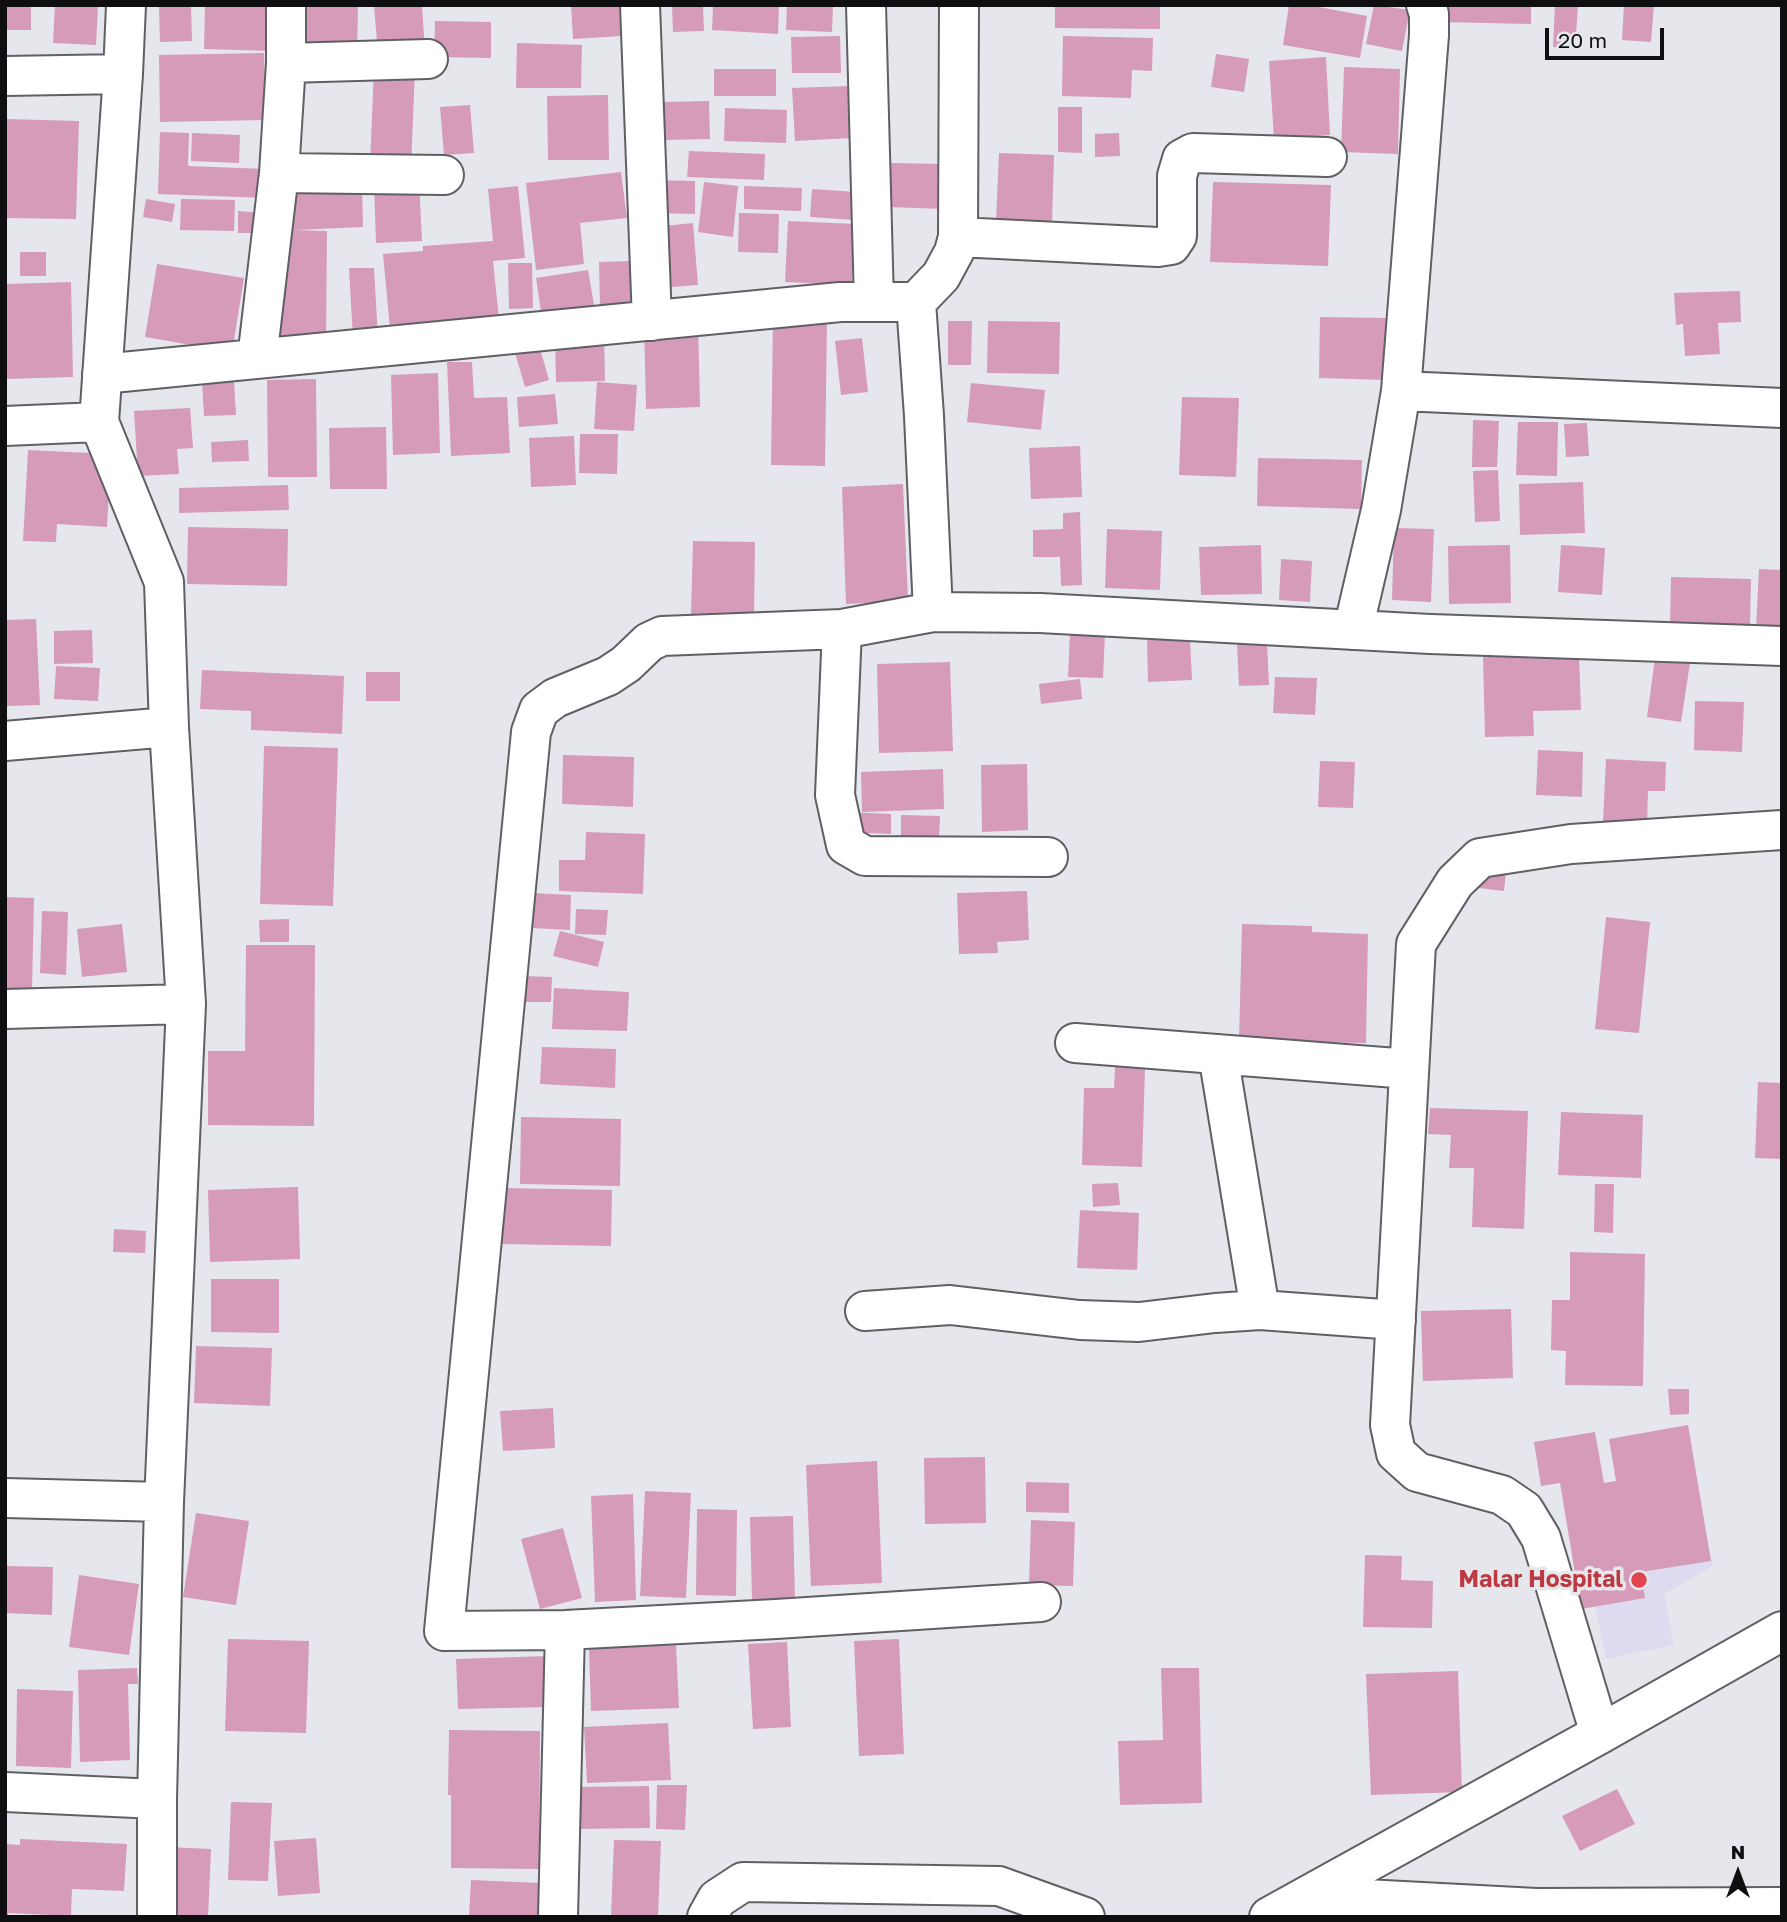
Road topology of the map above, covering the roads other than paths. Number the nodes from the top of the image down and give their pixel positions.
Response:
1 (126, 5) edge
2 (286, 5) edge
3 (640, 5) edge
4 (866, 5) edge
5 (959, 5) edge
6 (1426, 5) edge
7 (428, 59) dead end
8 (286, 63) junction
9 (123, 74) junction
10 (5, 76) edge
11 (1327, 157) dead end
12 (279, 173) junction
13 (444, 175) dead end
14 (958, 237) junction
15 (874, 302) junction
16 (916, 302) junction
17 (652, 321) junction
18 (257, 359) junction
19 (102, 374) junction
20 (1401, 391) junction
21 (1782, 408) edge
22 (99, 422) junction
23 (5, 426) edge
24 (933, 612) junction
25 (842, 629) junction
26 (1353, 630) junction
27 (1782, 646) edge
28 (169, 727) junction
29 (5, 741) edge
30 (1782, 830) edge
31 (1048, 857) dead end
32 (186, 1004) junction
33 (5, 1009) edge
34 (1074, 1043) dead end
35 (1218, 1054) junction
36 (1409, 1069) junction
37 (1260, 1310) junction
38 (865, 1311) dead end
39 (1396, 1321) junction
40 (5, 1498) edge
41 (164, 1502) junction
42 (1041, 1602) dead end
43 (565, 1630) junction
44 (1782, 1632) edge
45 (1600, 1734) junction
46 (5, 1792) edge
47 (157, 1799) junction
48 (1308, 1896) junction
49 (1782, 1907) edge
50 (1536, 1912) edge
51 (157, 1917) edge
52 (558, 1917) edge
53 (707, 1917) edge
54 (1085, 1917) edge
55 (1269, 1917) edge

1 - 9 street
2 - 8 street
3 - 17 street
4 - 15 street
5 - 14 street
6 - 20 street
7 - 8 street
8 - 12 street
9 - 10 street
9 - 19 street
11 - 14 street
12 - 13 street
12 - 18 street
14 - 16 street
15 - 16 street
15 - 17 street
16 - 24 street
17 - 18 street
18 - 19 street
19 - 22 street
20 - 21 street
20 - 26 street
22 - 23 street
22 - 28 street
24 - 25 street
24 - 26 street
25 - 31 street
25 - 43 street
26 - 27 street
28 - 29 street
28 - 32 street
30 - 36 street
32 - 33 street
32 - 41 street
34 - 35 street
35 - 36 street
35 - 37 street
36 - 39 street
37 - 38 street
37 - 39 street
39 - 45 street
40 - 41 street
41 - 47 street
42 - 43 street
43 - 52 street
44 - 45 street
45 - 48 street
46 - 47 street
47 - 51 street
48 - 50 street
48 - 55 street
49 - 50 street
53 - 54 street

